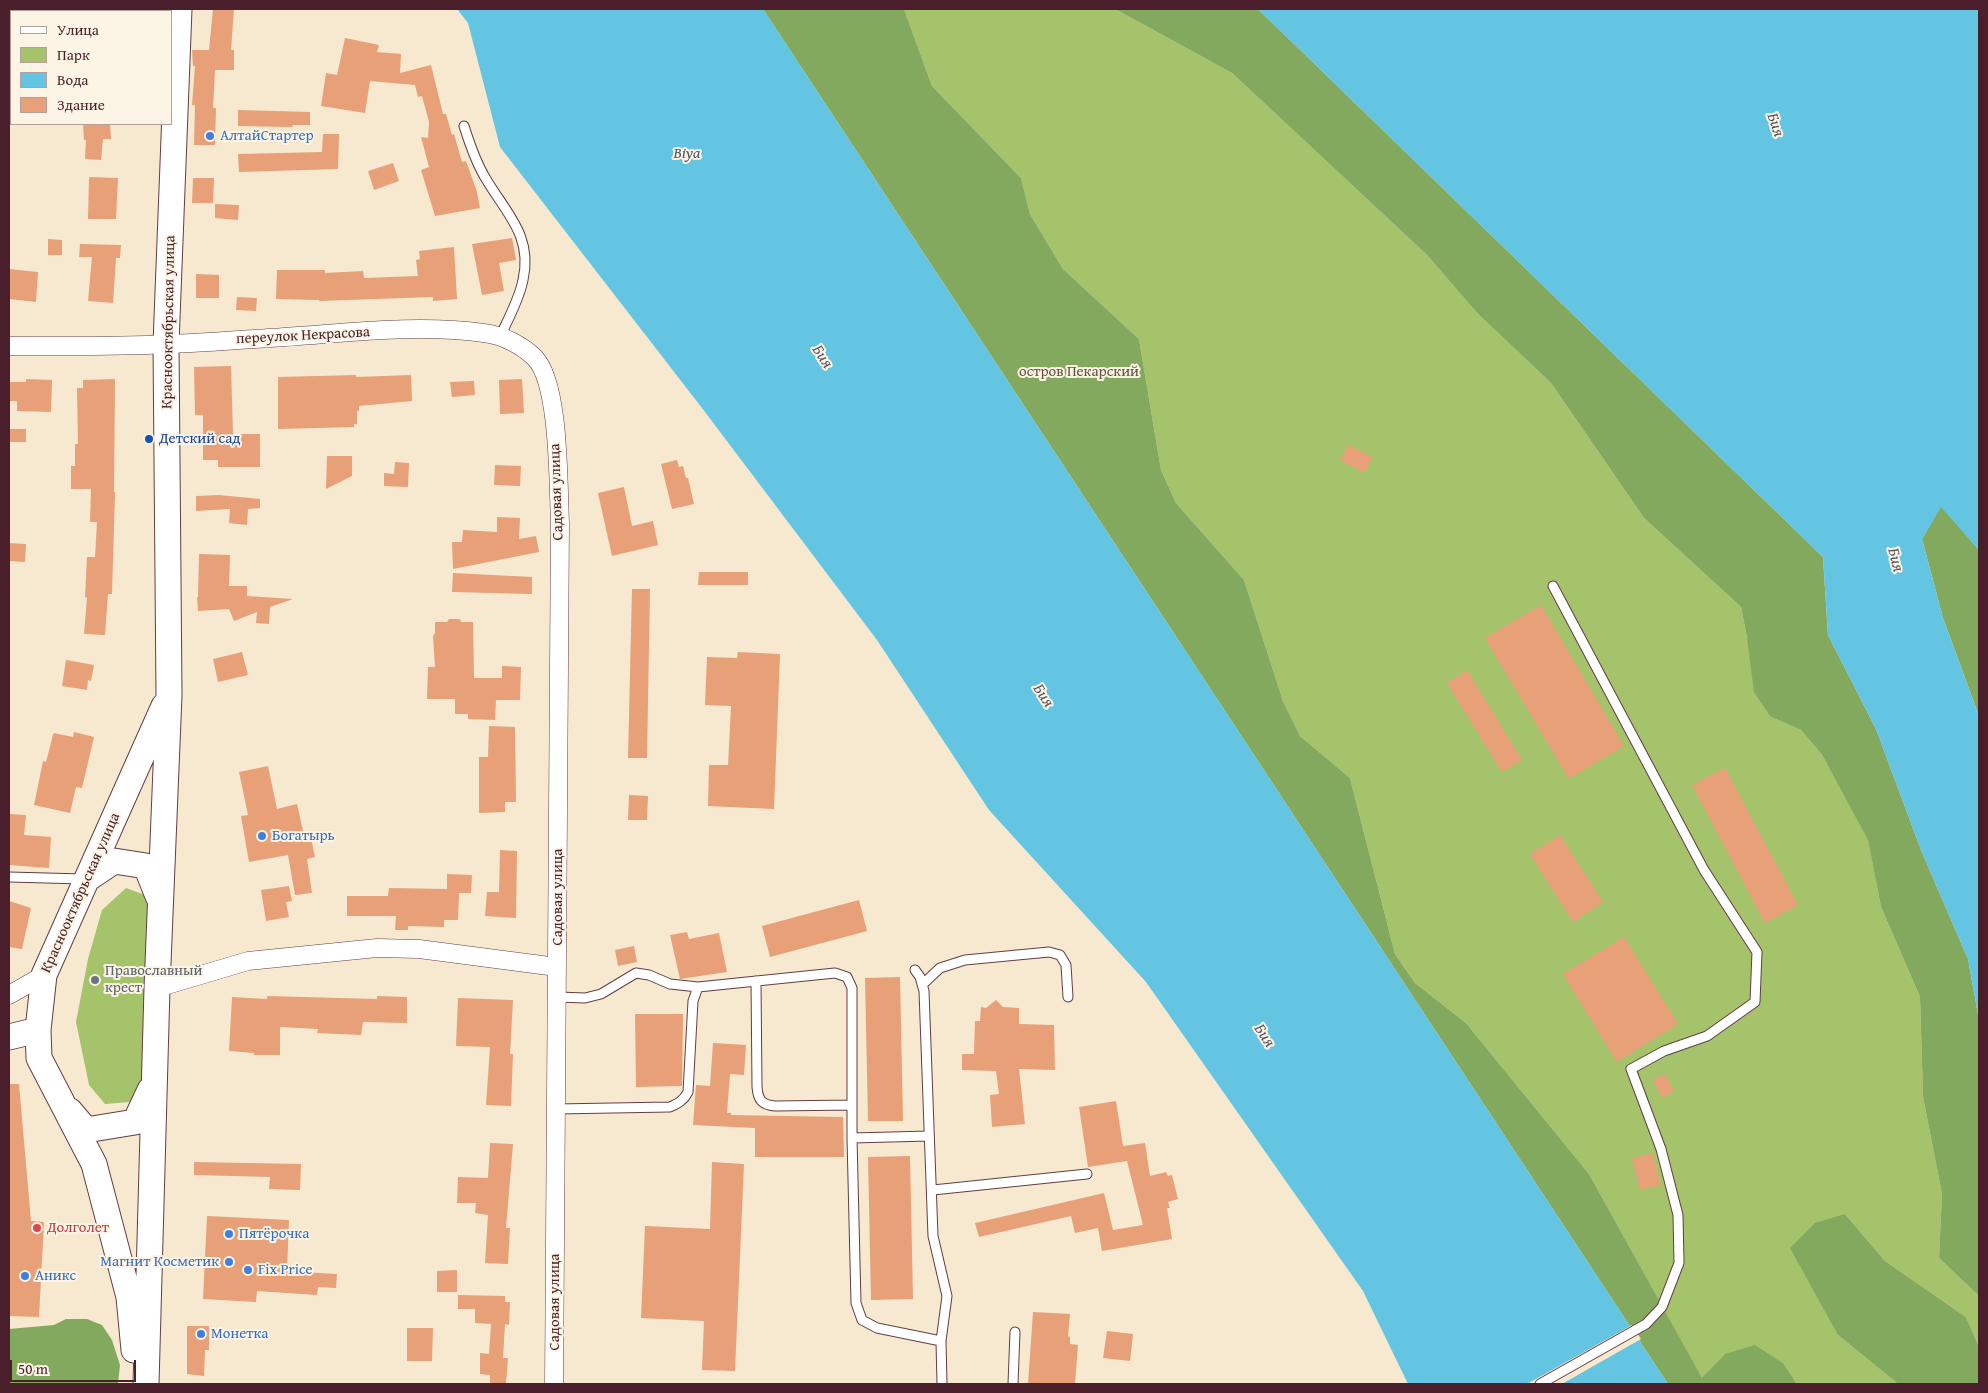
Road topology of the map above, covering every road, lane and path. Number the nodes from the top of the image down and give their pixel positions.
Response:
1 (179, 9) edge
2 (464, 126) dead end
3 (500, 337) junction
4 (166, 344) junction
5 (9, 346) edge
6 (554, 409) joint
7 (1553, 586) dead end
8 (169, 695) junction
9 (9, 877) edge
10 (87, 879) junction
11 (160, 904) junction
12 (557, 967) junction
13 (915, 970) dead end
14 (44, 974) junction
15 (756, 981) junction
16 (922, 984) junction
17 (698, 987) junction
18 (157, 988) junction
19 (9, 995) edge
20 (1068, 996) dead end
21 (557, 997) junction
22 (38, 1030) junction
23 (9, 1037) edge
24 (154, 1081) junction
25 (61, 1102) junction
26 (852, 1105) junction
27 (556, 1110) junction
28 (930, 1136) junction
29 (852, 1138) junction
30 (1087, 1174) dead end
31 (933, 1190) junction
32 (1015, 1332) dead end
33 (941, 1342) junction
34 (137, 1384) edge
35 (146, 1384) edge
36 (554, 1384) edge
37 (942, 1384) edge
38 (1012, 1384) edge
39 (1540, 1384) edge

1 - 4 main road, Краснооктябрьская улица
2 - 3 lane
3 - 4 street, переулок Некрасова
3 - 6 street, переулок Некрасова
4 - 5 street, переулок Некрасова
4 - 8 main road, Краснооктябрьская улица
6 - 12 street, Садовая улица
7 - 39 lane
8 - 10 main road, Краснооктябрьская улица
8 - 11 main road, Краснооктябрьская улица
9 - 10 lane
10 - 11 main road
10 - 14 main road, Краснооктябрьская улица
11 - 18 main road, Краснооктябрьская улица
12 - 18 street
12 - 21 street, Садовая улица
13 - 16 lane
14 - 19 street
14 - 22 main road, Краснооктябрьская улица
15 - 17 lane
15 - 26 lane
15 - 26 lane
16 - 20 lane
16 - 28 lane
17 - 21 lane
17 - 27 lane
18 - 24 main road, Краснооктябрьская улица
21 - 27 street, Садовая улица
22 - 23 main road
22 - 25 main road, Краснооктябрьская улица
24 - 25 main road
24 - 35 main road, Краснооктябрьская улица
25 - 34 main road, Краснооктябрьская улица
26 - 29 lane
27 - 36 street, Садовая улица
28 - 29 lane
28 - 31 lane
29 - 33 lane
30 - 31 lane
31 - 33 lane
32 - 38 lane
33 - 37 lane

